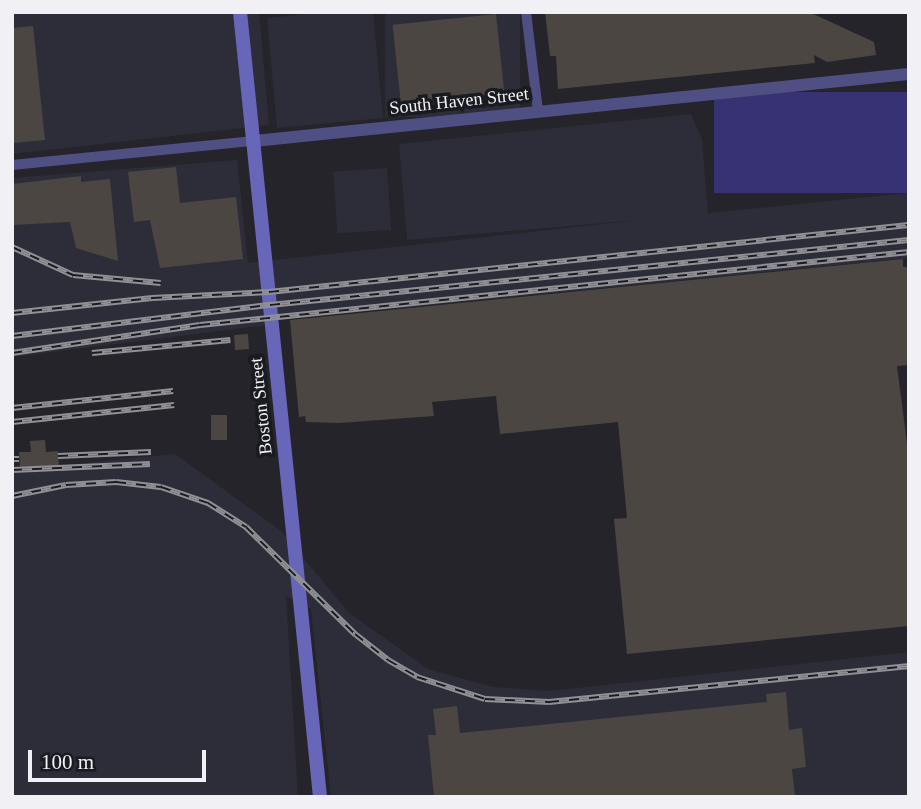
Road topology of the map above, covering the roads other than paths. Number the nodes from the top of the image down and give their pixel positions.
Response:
1 (240, 12) edge
2 (526, 12) edge
3 (909, 74) edge
4 (538, 111) junction
5 (254, 141) junction
6 (12, 165) edge
7 (320, 797) edge

1 - 5 main road, Boston Street
2 - 4 street
3 - 4 street, South Haven Street
4 - 5 street, South Haven Street
5 - 6 street, South Haven Street
5 - 7 main road, Boston Street

